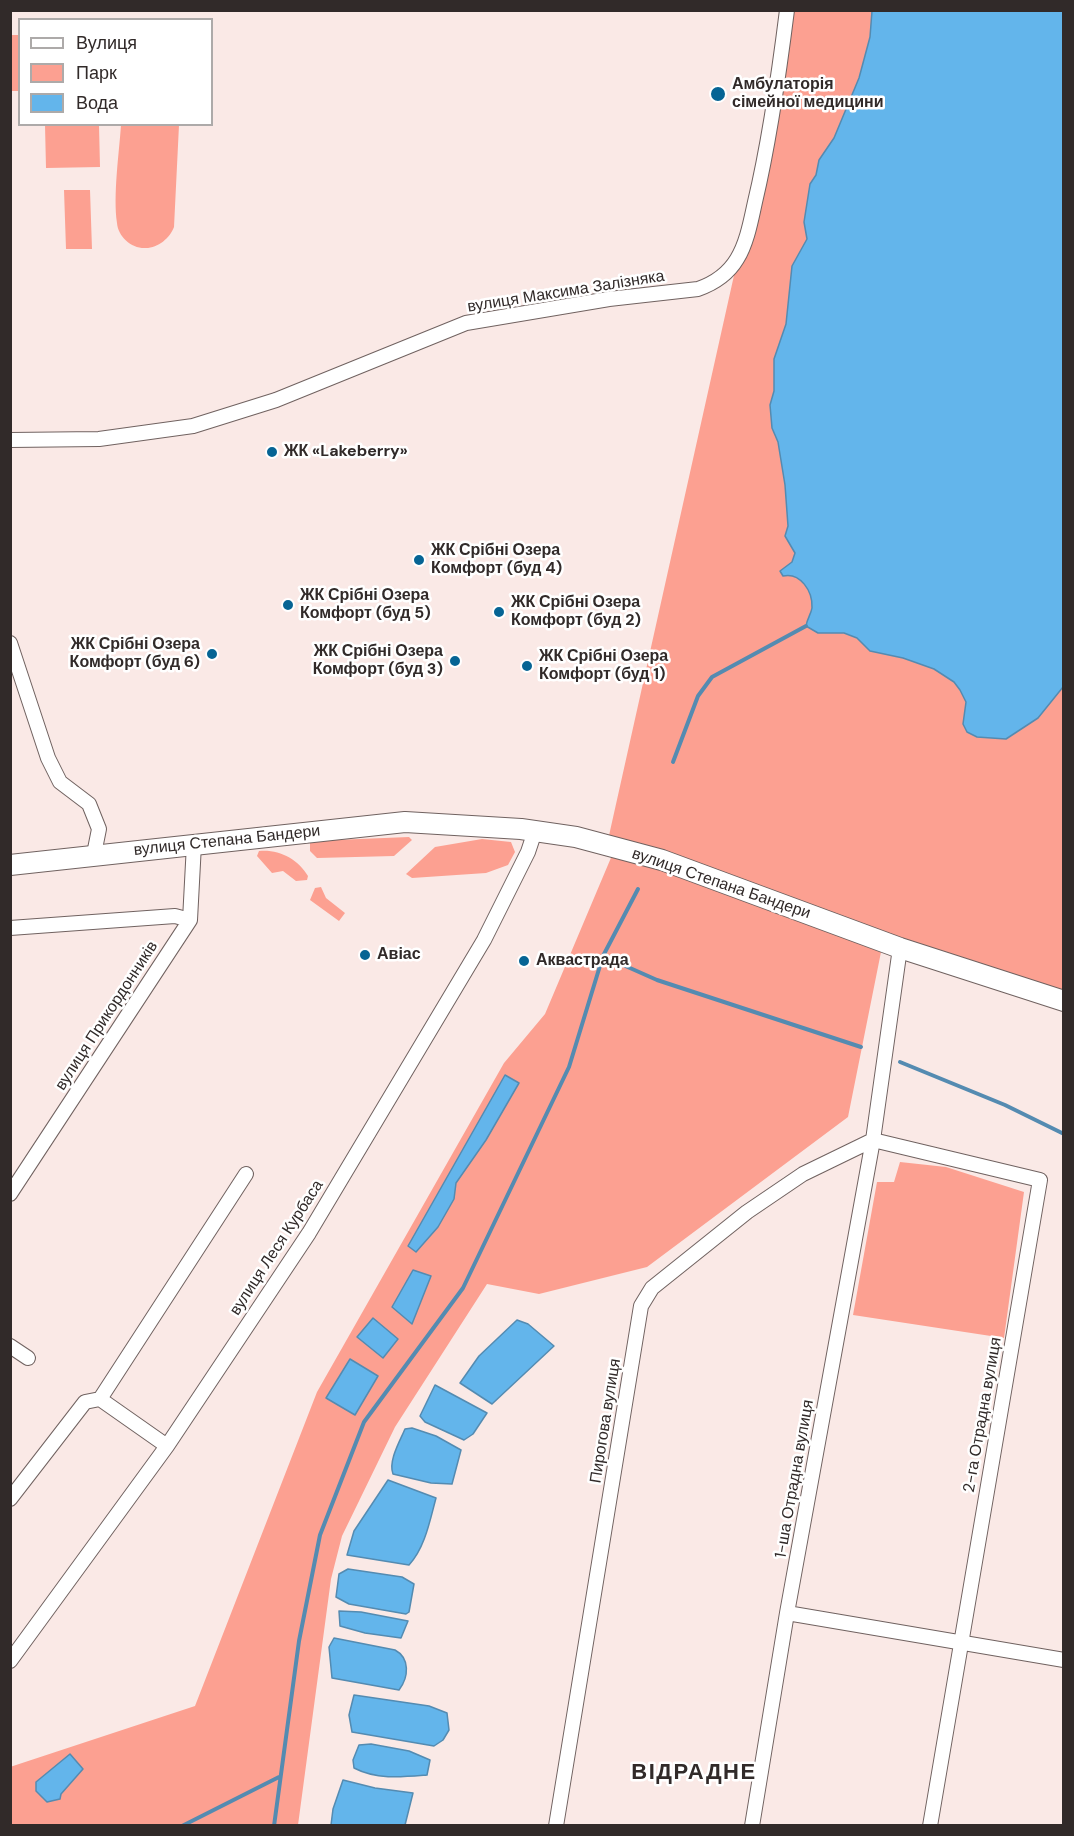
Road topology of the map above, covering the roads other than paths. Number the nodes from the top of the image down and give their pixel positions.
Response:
1 (788, 10) edge
2 (10, 440) edge
3 (10, 643) edge
4 (535, 831) junction
5 (194, 844) junction
6 (94, 854) junction
7 (10, 865) edge
8 (190, 920) junction
9 (10, 928) edge
10 (900, 948) junction
11 (1064, 1001) edge
12 (873, 1140) junction
13 (246, 1174) dead end
14 (10, 1194) edge
15 (10, 1346) edge
16 (28, 1358) dead end
17 (100, 1399) junction
18 (167, 1446) junction
19 (10, 1499) edge
20 (787, 1613) junction
21 (961, 1641) junction
22 (1064, 1660) edge
23 (10, 1661) edge
24 (556, 1826) edge
25 (752, 1826) edge
26 (930, 1826) edge

1 - 2 street, вулиця Максима Залізняка
3 - 6 street
4 - 5 main road, вулиця Степана Бандери
4 - 10 main road, вулиця Степана Бандери
4 - 18 street, вулиця Леся Курбаса
5 - 6 main road, вулиця Степана Бандери
5 - 8 street
6 - 7 main road, вулиця Степана Бандери
8 - 9 street
8 - 14 street, вулиця Прикордонників
10 - 11 main road, вулиця Степана Бандери
10 - 12 street, 1-ша Отрадна вулиця
12 - 20 street, 1-ша Отрадна вулиця
12 - 21 street, 2-га Отрадна вулиця
12 - 24 street, Пирогова вулиця
13 - 17 street
15 - 16 street
17 - 18 street
17 - 19 street
18 - 23 street, вулиця Леся Курбаса
20 - 21 street
20 - 25 street, 1-ша Отрадна вулиця
21 - 22 street
21 - 26 street, 2-га Отрадна вулиця

